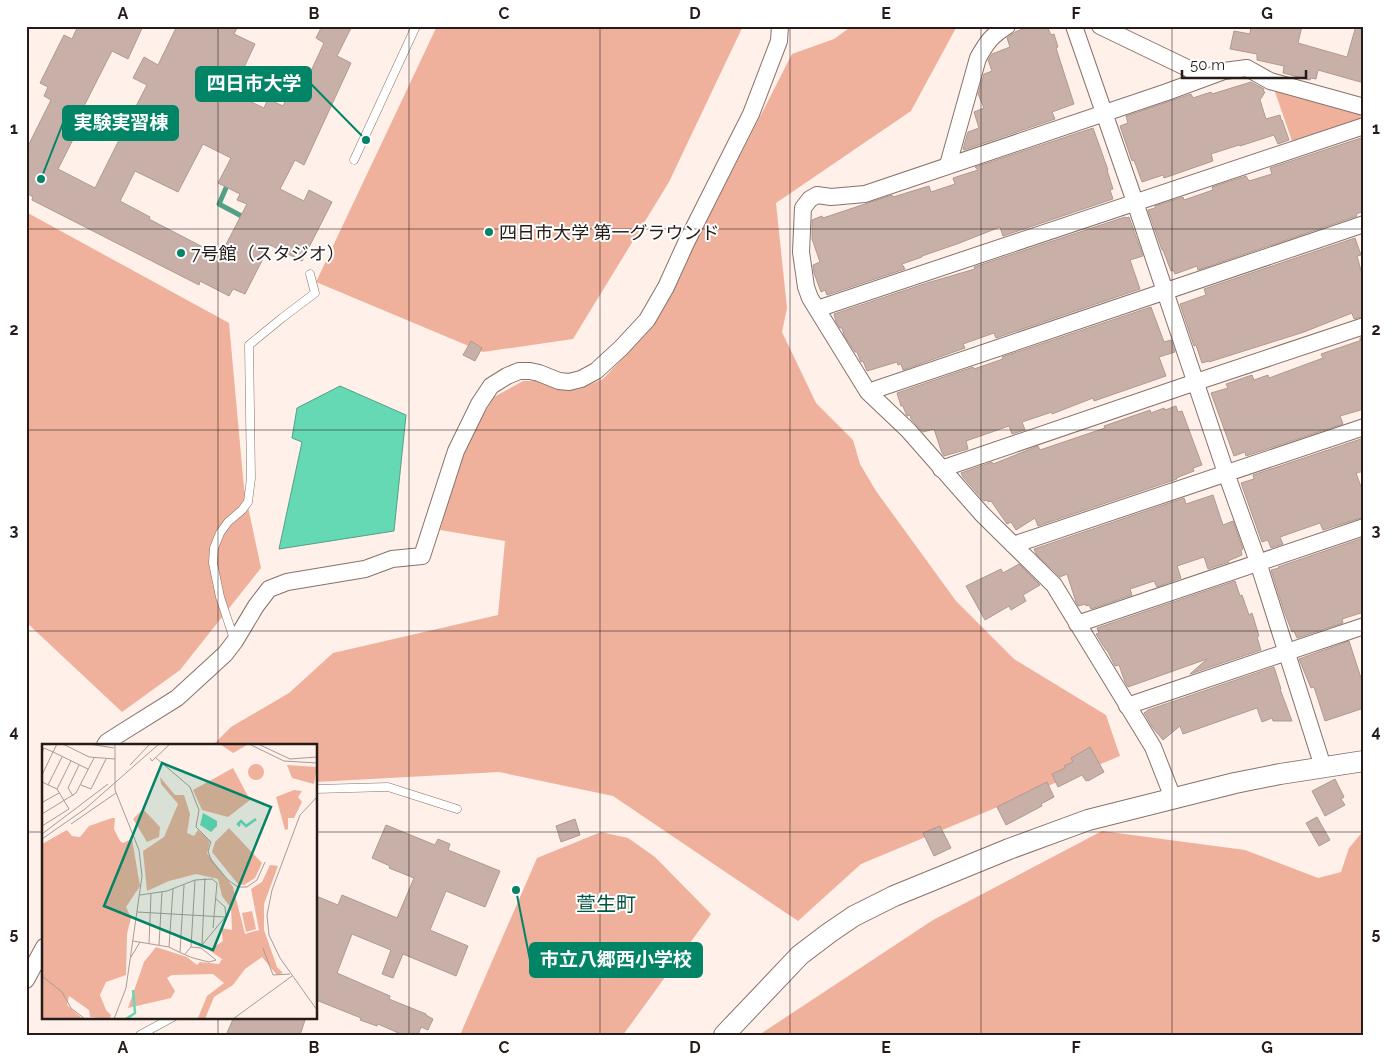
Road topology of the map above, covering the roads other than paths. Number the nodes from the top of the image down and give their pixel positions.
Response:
1 (416, 26) edge
2 (780, 26) edge
3 (1006, 26) edge
4 (1074, 26) edge
5 (1100, 26) edge
6 (1206, 77) junction
7 (1364, 108) edge
8 (1105, 113) junction
9 (1364, 126) edge
10 (354, 160) dead end
11 (948, 166) junction
12 (1135, 202) junction
13 (1364, 224) edge
14 (310, 274) dead end
15 (1165, 291) junction
16 (816, 309) junction
17 (1364, 326) edge
18 (1196, 382) junction
19 (868, 392) junction
20 (1364, 427) edge
21 (941, 469) junction
22 (1226, 473) junction
23 (1364, 527) edge
24 (1013, 545) junction
25 (1258, 562) junction
26 (1077, 624) junction
27 (1364, 626) edge
28 (235, 641) junction
29 (1287, 652) junction
30 (1127, 706) junction
31 (106, 744) edge
32 (1364, 761) edge
33 (1323, 768) junction
34 (318, 789) edge
35 (1173, 798) junction
36 (458, 809) dead end
37 (42, 951) edge
38 (26, 980) edge
39 (171, 1018) edge
40 (140, 1035) edge
41 (724, 1035) edge

1 - 10 lane
2 - 28 street
3 - 11 street
4 - 8 street
5 - 6 street
6 - 7 street
6 - 8 street
8 - 11 street
8 - 12 street
9 - 12 street
11 - 16 street
12 - 15 street
12 - 16 street
13 - 15 street
14 - 28 lane
15 - 18 street
15 - 19 street
16 - 19 street
17 - 18 street
18 - 21 street
18 - 22 street
19 - 21 street
20 - 22 street
21 - 24 street
22 - 24 street
22 - 25 street
23 - 25 street
24 - 26 street
25 - 26 street
25 - 29 street
26 - 30 street
27 - 29 street
28 - 31 street
29 - 30 street
29 - 33 street
30 - 35 street
32 - 33 street
33 - 35 street
34 - 36 lane
35 - 41 street
37 - 38 street
39 - 40 lane

